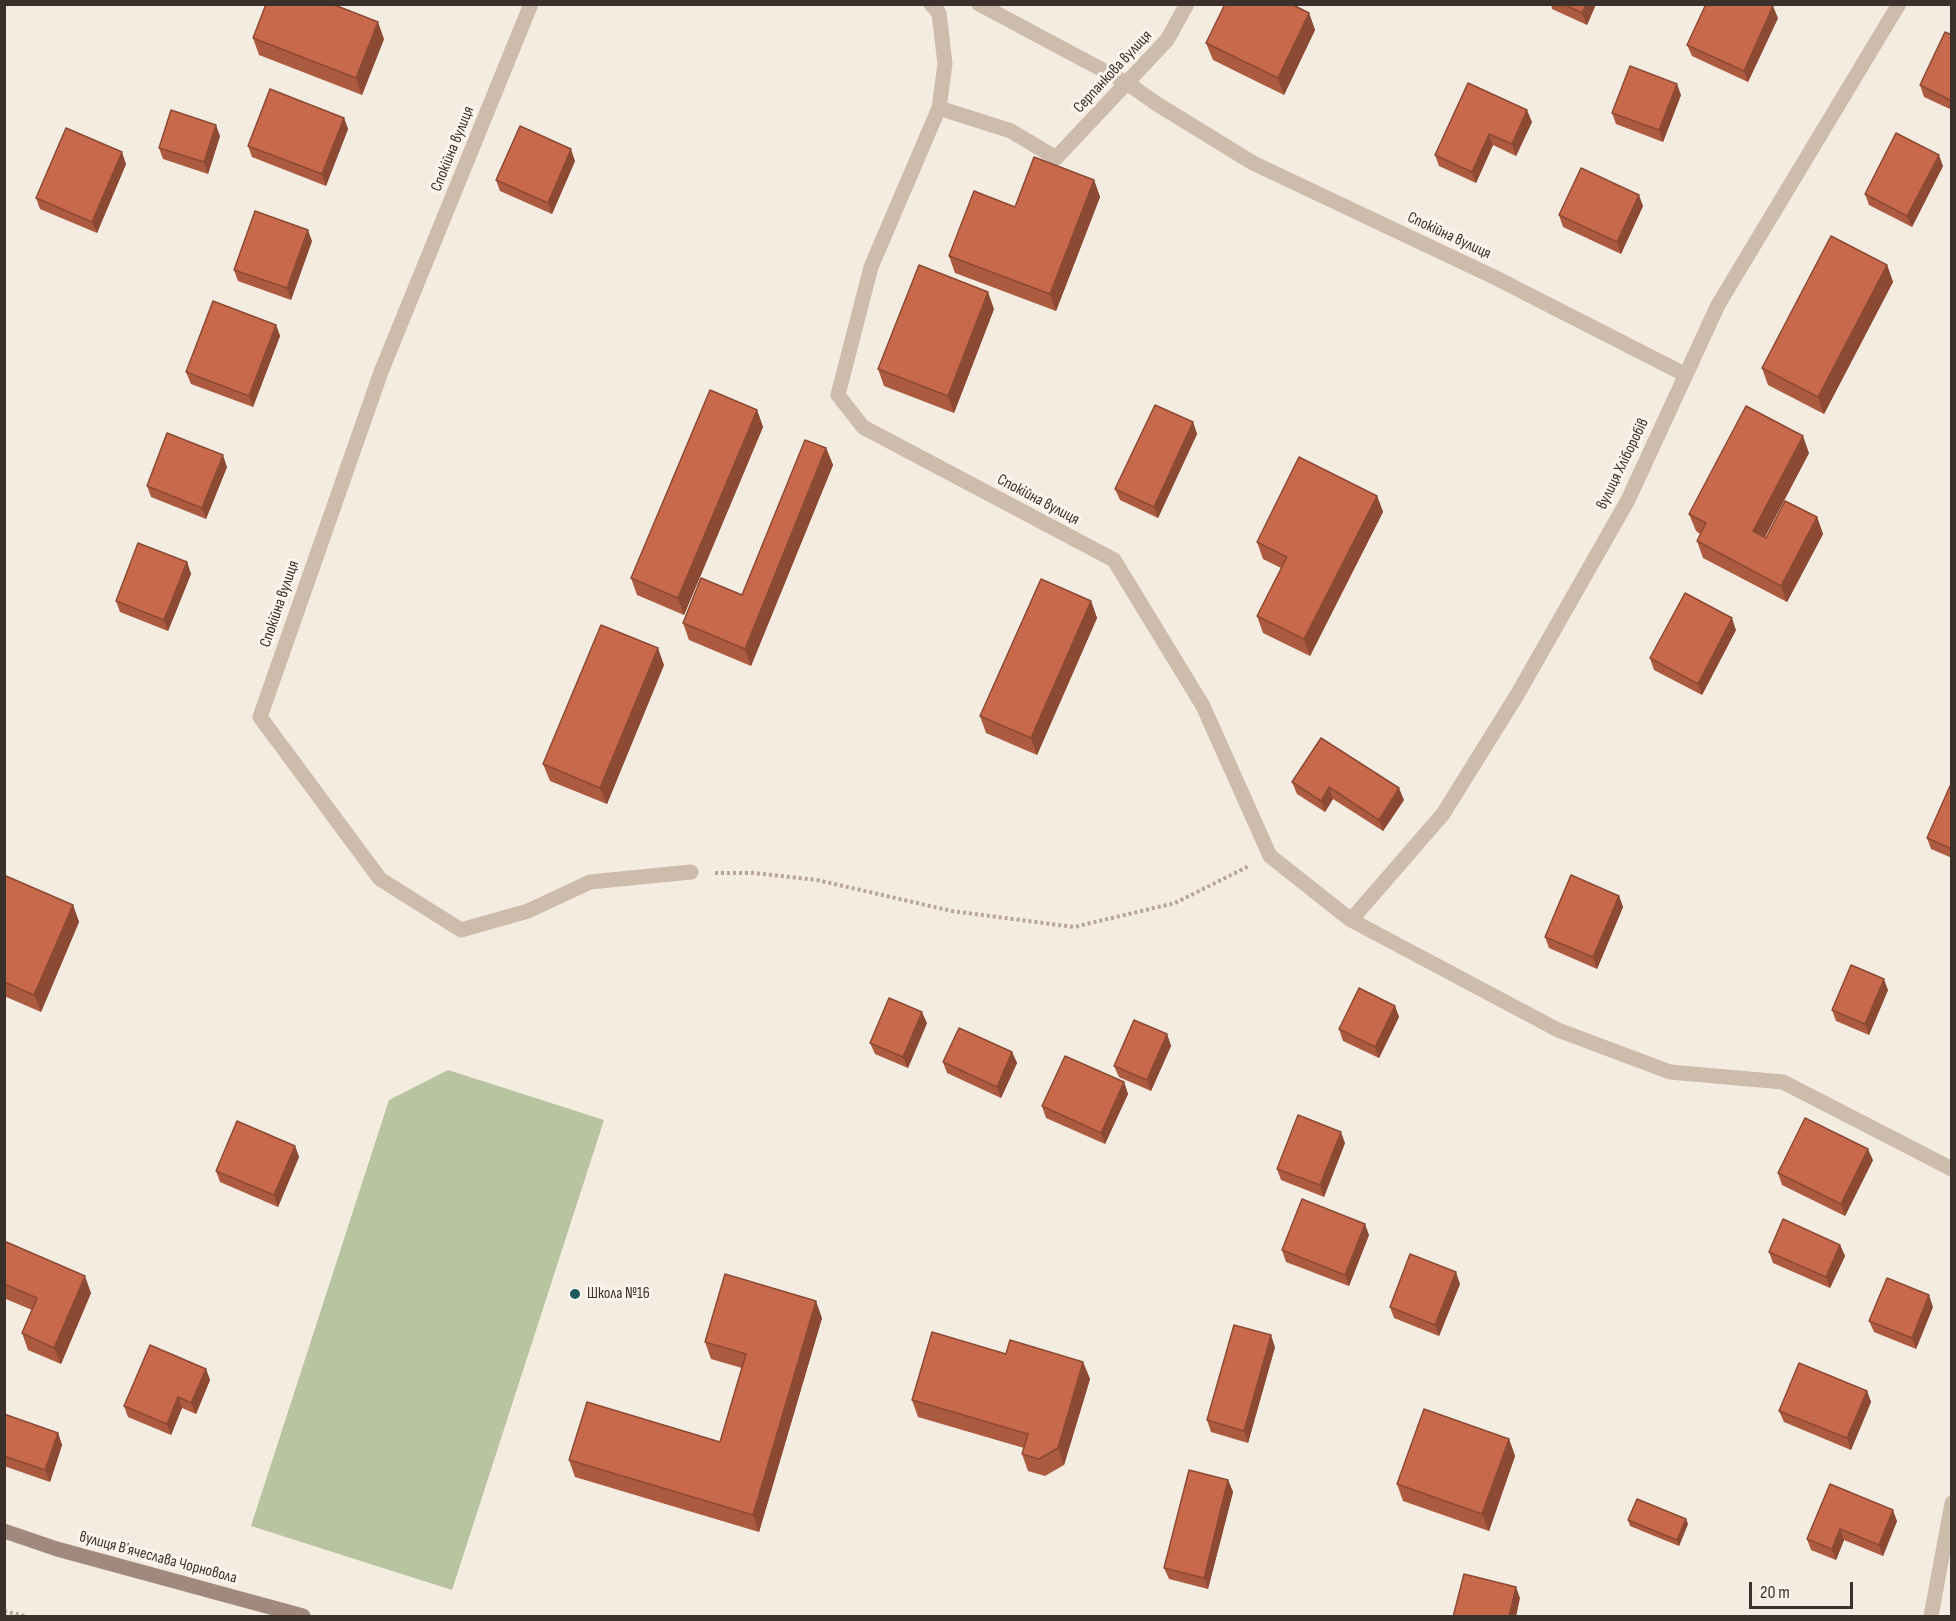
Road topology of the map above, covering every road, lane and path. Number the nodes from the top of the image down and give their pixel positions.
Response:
1 (531, 4) edge
2 (931, 4) edge
3 (979, 4) edge
4 (1188, 4) edge
5 (1899, 4) edge
6 (1127, 82) junction
7 (939, 108) junction
8 (1686, 375) junction
9 (1270, 856) junction
10 (690, 872) joint
11 (1351, 920) junction
12 (1952, 1169) edge
13 (1952, 1503) edge
14 (4, 1531) edge
15 (4, 1611) edge
16 (296, 1616) edge
17 (25, 1617) edge
18 (1931, 1617) edge

1 - 10 street, Спокійна вулиця
2 - 7 street
3 - 6 street, Спокійна вулиця
4 - 6 street, Серпанкова вулиця
5 - 8 street, вулиця Хліборобів
6 - 7 street, Серпанкова вулиця
6 - 8 street, Спокійна вулиця
7 - 9 street, Спокійна вулиця
8 - 11 street, вулиця Хліборобів
9 - 10 path
9 - 11 street, Спокійна вулиця
11 - 12 street, Спокійна вулиця
13 - 18 street
14 - 16 main road, вулиця Вʼячеслава Чорновола
15 - 17 path

